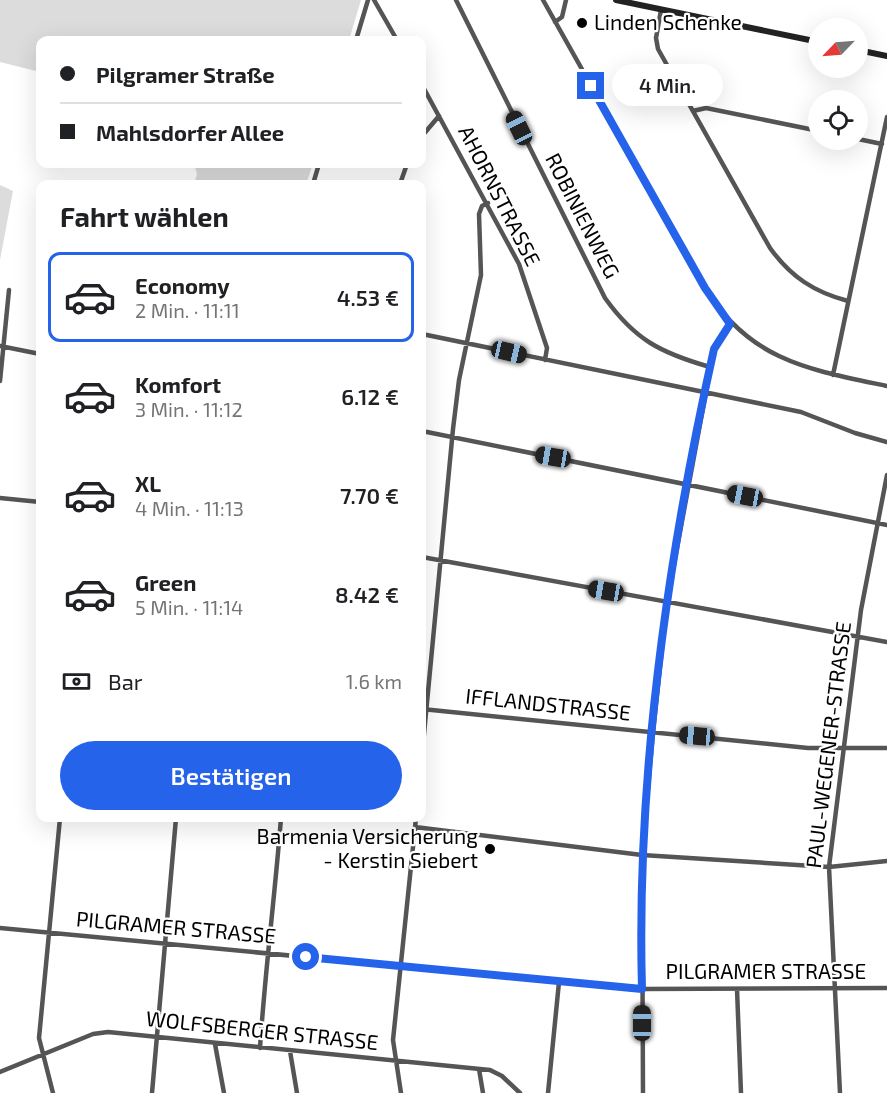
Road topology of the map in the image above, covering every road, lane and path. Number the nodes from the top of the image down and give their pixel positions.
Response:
1 (368, 0) edge
2 (374, 0) edge
3 (456, 0) edge
4 (543, 0) edge
5 (566, 0) edge
6 (616, 0) edge
7 (640, 2) edge
8 (662, 10) junction
9 (555, 22) junction
10 (357, 36) edge
11 (395, 36) edge
12 (808, 40) edge
13 (868, 52) edge
14 (887, 56) edge
15 (426, 92) edge
16 (693, 111) junction
17 (439, 116) junction
18 (887, 117) edge
19 (808, 129) edge
20 (426, 131) edge
21 (868, 141) edge
22 (882, 144) junction
23 (488, 203) junction
24 (9, 290) dead end
25 (848, 301) junction
26 (730, 324) junction
27 (426, 335) edge
28 (466, 343) junction
29 (2, 346) edge
30 (36, 353) edge
31 (545, 360) junction
32 (710, 368) junction
33 (833, 375) junction
34 (0, 381) edge
35 (887, 386) edge
36 (705, 392) junction
37 (426, 432) edge
38 (452, 437) junction
39 (887, 442) edge
40 (887, 475) edge
41 (688, 485) junction
42 (0, 498) edge
43 (36, 502) edge
44 (877, 523) junction
45 (887, 525) edge
46 (426, 558) edge
47 (439, 560) junction
48 (667, 602) junction
49 (857, 636) junction
50 (887, 642) edge
51 (426, 689) edge
52 (426, 709) edge
53 (653, 732) junction
54 (887, 748) edge
55 (843, 750) junction
56 (60, 822) edge
57 (176, 822) edge
58 (281, 822) edge
59 (416, 822) edge
60 (415, 827) junction
61 (642, 855) junction
62 (887, 861) edge
63 (829, 867) junction
64 (0, 928) edge
65 (48, 932) junction
66 (165, 944) junction
67 (270, 954) junction
68 (401, 967) junction
69 (559, 982) junction
70 (887, 988) edge
71 (642, 989) junction
72 (738, 989) junction
73 (835, 989) junction
74 (156, 1037) junction
75 (215, 1044) junction
76 (260, 1048) junction
77 (290, 1051) junction
78 (44, 1054) junction
79 (394, 1061) junction
80 (479, 1069) junction
81 (0, 1072) edge
82 (53, 1093) edge
83 (152, 1093) edge
84 (224, 1093) edge
85 (297, 1093) edge
86 (401, 1093) edge
87 (483, 1093) edge
88 (520, 1093) edge
89 (548, 1093) edge
90 (643, 1093) edge
91 (741, 1093) edge
92 (840, 1093) edge

1 - 10 street
2 - 11 street
3 - 32 street, ROBINIENWEG
4 - 9 street
5 - 9 street
6 - 7 street
7 - 8 street
8 - 12 street
8 - 16 street
9 - 26 street
13 - 14 street
15 - 17 street, AHORNSTRASSE
16 - 19 street
16 - 25 street
17 - 20 street
17 - 23 street, AHORNSTRASSE
18 - 22 street
21 - 22 street
22 - 25 street
23 - 28 street
23 - 31 street, AHORNSTRASSE
24 - 29 street
25 - 33 street
26 - 32 street
26 - 33 street
27 - 28 street
28 - 31 street
28 - 38 street
29 - 30 street
29 - 34 street
31 - 36 street
32 - 36 street
33 - 35 street
36 - 39 street
36 - 41 street
37 - 38 street
38 - 41 street
38 - 47 street
40 - 44 street, PAUL-WEGENER-STRASSE
41 - 44 street
41 - 48 street
42 - 43 street
44 - 45 street
44 - 49 street, PAUL-WEGENER-STRASSE
46 - 47 street
47 - 48 street
47 - 51 street
48 - 49 street
48 - 53 street
49 - 50 street
49 - 55 street, PAUL-WEGENER-STRASSE
52 - 53 street, IFFLANDSTRASSE
53 - 55 street, IFFLANDSTRASSE
53 - 61 street
54 - 55 street, IFFLANDSTRASSE
55 - 63 street, PAUL-WEGENER-STRASSE
56 - 65 street
57 - 66 street
58 - 67 street
59 - 60 street
60 - 61 street
60 - 68 street
61 - 63 street
61 - 71 street
62 - 63 street
63 - 73 street, PAUL-WEGENER-STRASSE
64 - 65 street, PILGRAMER STRASSE
65 - 66 street, PILGRAMER STRASSE
65 - 78 street
66 - 67 street, PILGRAMER STRASSE
66 - 74 street
67 - 68 street, PILGRAMER STRASSE
67 - 76 street
68 - 69 street, PILGRAMER STRASSE
68 - 79 street
69 - 71 street, PILGRAMER STRASSE
69 - 89 street
70 - 73 street, PILGRAMER STRASSE
71 - 72 street, PILGRAMER STRASSE
71 - 90 street
72 - 73 street, PILGRAMER STRASSE
72 - 91 street
73 - 92 street, PAUL-WEGENER-STRASSE
74 - 75 street, WOLFSBERGER STRASSE
74 - 78 street, WOLFSBERGER STRASSE
74 - 83 street
75 - 76 street, WOLFSBERGER STRASSE
75 - 84 street
76 - 77 street, WOLFSBERGER STRASSE
77 - 79 street, WOLFSBERGER STRASSE
77 - 85 street
78 - 81 street, WOLFSBERGER STRASSE
78 - 82 street
79 - 80 street, WOLFSBERGER STRASSE
79 - 86 street
80 - 87 street
80 - 88 street, WOLFSBERGER STRASSE

